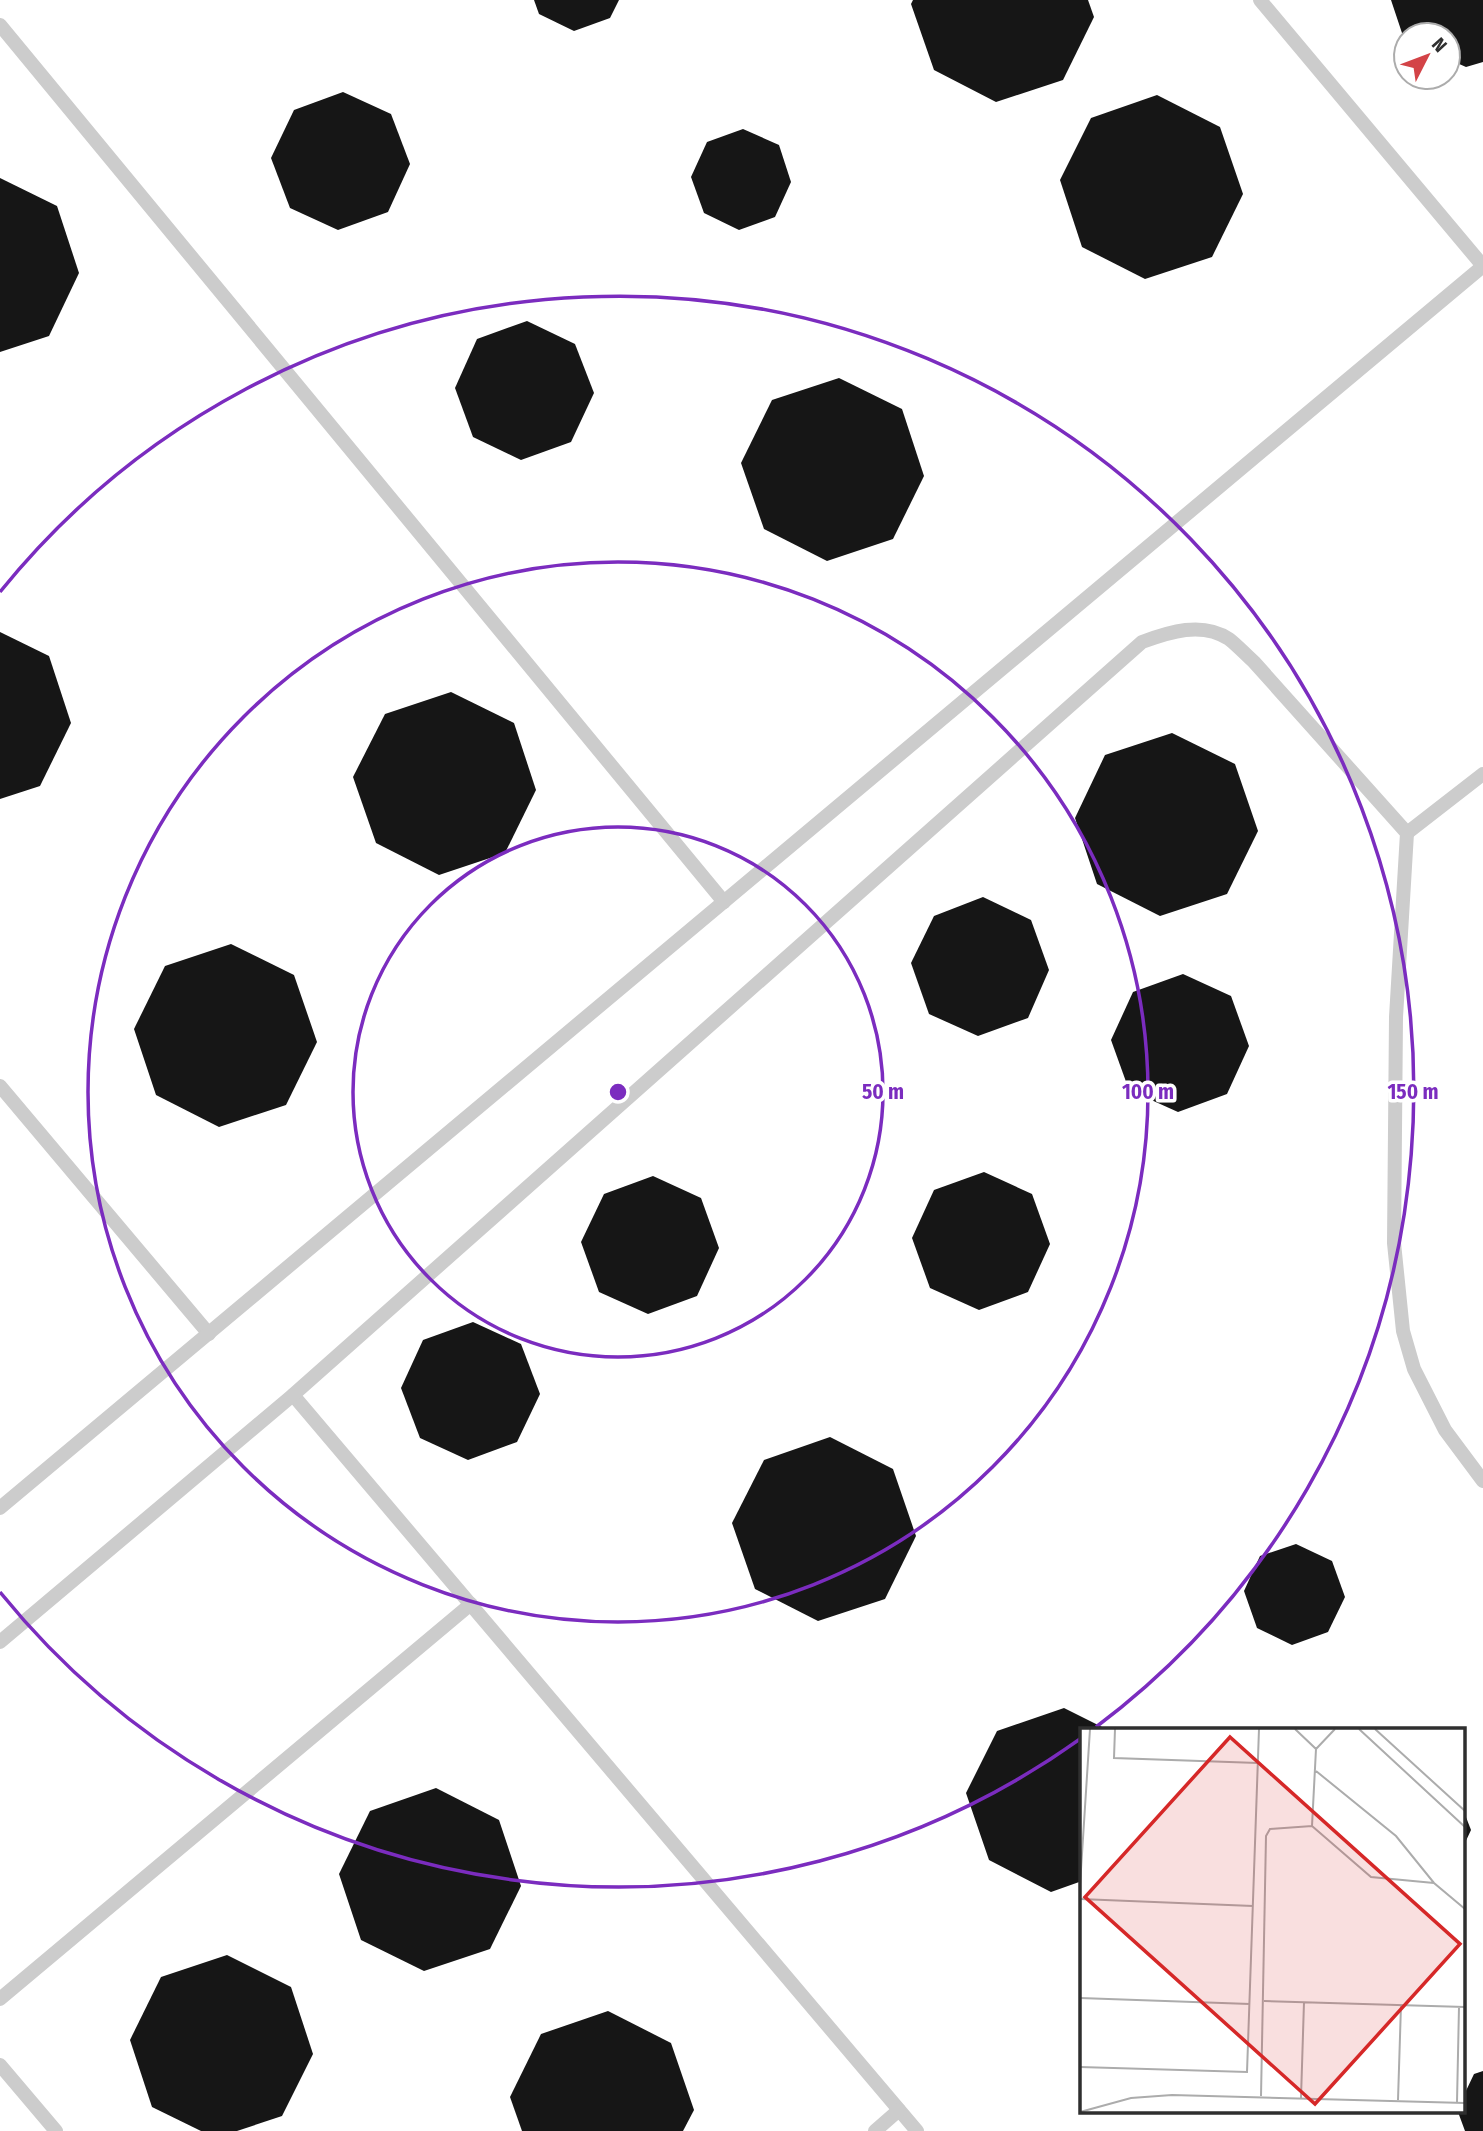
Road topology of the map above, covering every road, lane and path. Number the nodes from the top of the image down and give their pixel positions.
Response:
1 (1260, 0) edge
2 (0, 26) edge
3 (1483, 266) edge
4 (1483, 774) edge
5 (1407, 833) junction
6 (724, 902) junction
7 (0, 1086) edge
8 (209, 1334) junction
9 (293, 1395) junction
10 (1483, 1481) edge
11 (0, 1508) edge
12 (471, 1604) junction
13 (0, 1642) edge
14 (0, 1999) edge
15 (0, 2065) edge
16 (899, 2110) junction
17 (56, 2131) edge
18 (875, 2131) edge
19 (917, 2131) edge

1 - 3 lane
2 - 6 lane
3 - 6 lane
4 - 5 lane
5 - 9 lane
5 - 10 lane
6 - 8 lane
7 - 8 lane
8 - 11 lane
9 - 12 lane
9 - 13 lane
12 - 14 lane
12 - 16 lane
15 - 17 lane
16 - 18 lane
16 - 19 lane

